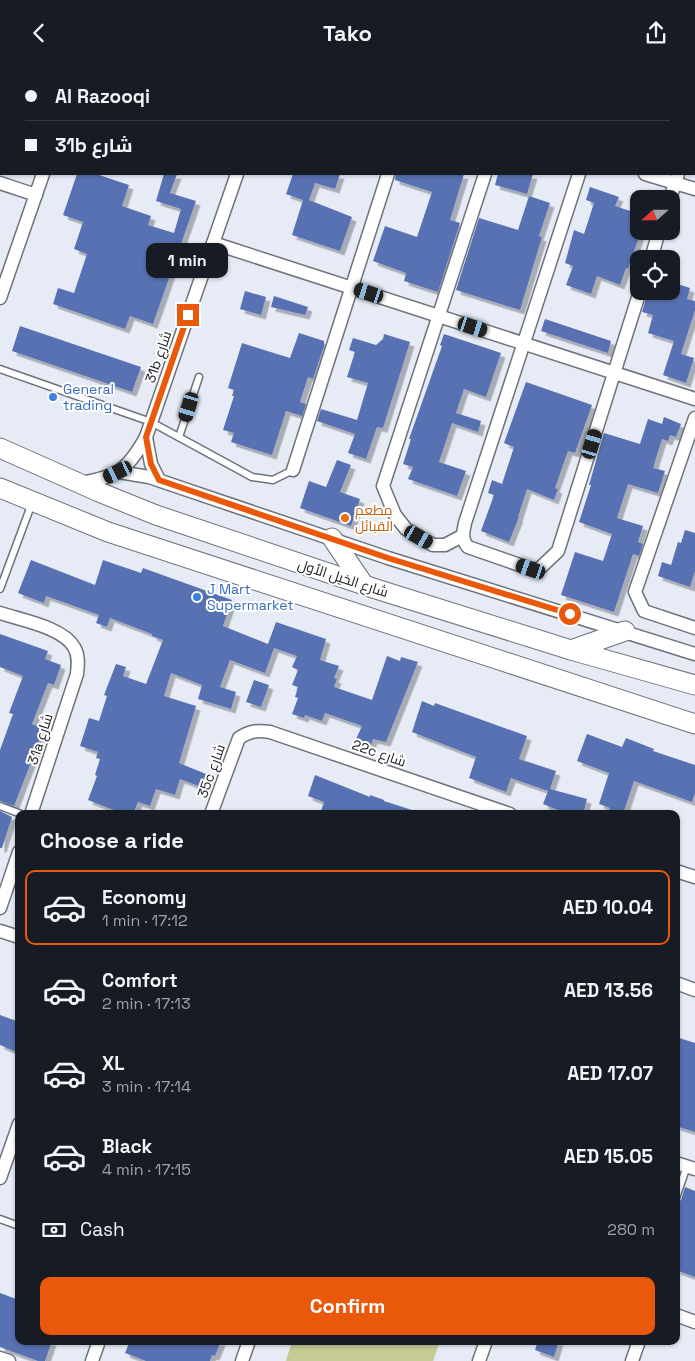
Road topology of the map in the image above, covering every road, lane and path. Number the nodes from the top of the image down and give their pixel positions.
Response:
1 (43, 175) edge
2 (237, 175) edge
3 (388, 175) edge
4 (485, 175) edge
5 (579, 175) edge
6 (653, 175) edge
7 (676, 178) edge
8 (0, 183) edge
9 (695, 189) edge
10 (36, 195) junction
11 (212, 243) junction
12 (351, 288) junction
13 (0, 298) edge
14 (637, 300) edge
15 (439, 316) junction
16 (525, 344) junction
17 (0, 369) edge
18 (614, 373) junction
19 (199, 377) dead end
20 (695, 399) edge
21 (695, 418) edge
22 (151, 422) junction
23 (146, 437) junction
24 (179, 437) junction
25 (0, 448) edge
26 (293, 470) joint
27 (118, 472) junction
28 (159, 480) junction
29 (80, 483) junction
30 (0, 488) edge
31 (32, 502) junction
32 (462, 535) junction
33 (332, 538) junction
34 (364, 585) junction
35 (0, 589) edge
36 (0, 613) edge
37 (695, 627) edge
38 (625, 631) junction
39 (571, 650) junction
40 (695, 654) edge
41 (695, 685) edge
42 (695, 724) edge
43 (239, 738) joint
44 (0, 806) edge
45 (32, 810) edge
46 (212, 810) edge
47 (498, 810) edge
48 (15, 812) edge
49 (15, 863) edge
50 (680, 872) edge
51 (695, 877) edge
52 (0, 908) edge
53 (0, 931) edge
54 (15, 936) edge
55 (680, 984) edge
56 (695, 989) edge
57 (15, 1135) edge
58 (686, 1166) edge
59 (0, 1178) edge
60 (680, 1185) edge
61 (0, 1219) edge
62 (15, 1225) edge
63 (680, 1316) edge
64 (695, 1322) edge
65 (98, 1345) edge
66 (248, 1345) edge
67 (485, 1345) edge
68 (638, 1345) edge
69 (0, 1358) edge
70 (9, 1361) edge
71 (92, 1361) edge
72 (242, 1361) edge
73 (479, 1361) edge
74 (632, 1361) edge

1 - 10 street
2 - 11 street, 31b شارع
3 - 12 street
4 - 15 street
5 - 16 street
6 - 7 street
7 - 9 street
8 - 10 street
10 - 13 street
11 - 12 street
11 - 22 street, 31b شارع
12 - 15 street
12 - 26 street
14 - 18 street
15 - 16 street
15 - 32 street
16 - 18 street
16 - 32 street
17 - 22 lane
18 - 20 street
18 - 32 street
19 - 24 lane
21 - 37 street
22 - 23 street, 31b شارع
22 - 24 lane
23 - 27 street, 31b شارع
23 - 28 street, 31b شارع
24 - 26 lane
25 - 29 main road, شارع الخيل الأول
27 - 28 street
27 - 29 street, 31b شارع
28 - 33 street
29 - 34 main road, شارع الخيل الأول
30 - 31 main road, شارع الخيل الأول
31 - 35 lane
31 - 42 main road, شارع الخيل الأول
33 - 34 main road
33 - 38 street
34 - 39 main road, شارع الخيل الأول
36 - 45 street, 31a شارع
38 - 39 main road
38 - 40 street
39 - 41 main road, شارع الخيل الأول
43 - 46 street, 35c شارع
43 - 47 street, 22c شارع
44 - 48 lane
49 - 52 street
50 - 51 street
53 - 54 street
55 - 56 street
57 - 59 street
58 - 60 lane
61 - 62 lane
63 - 64 street
65 - 71 street
66 - 72 street
67 - 73 street
68 - 74 street
69 - 70 street

